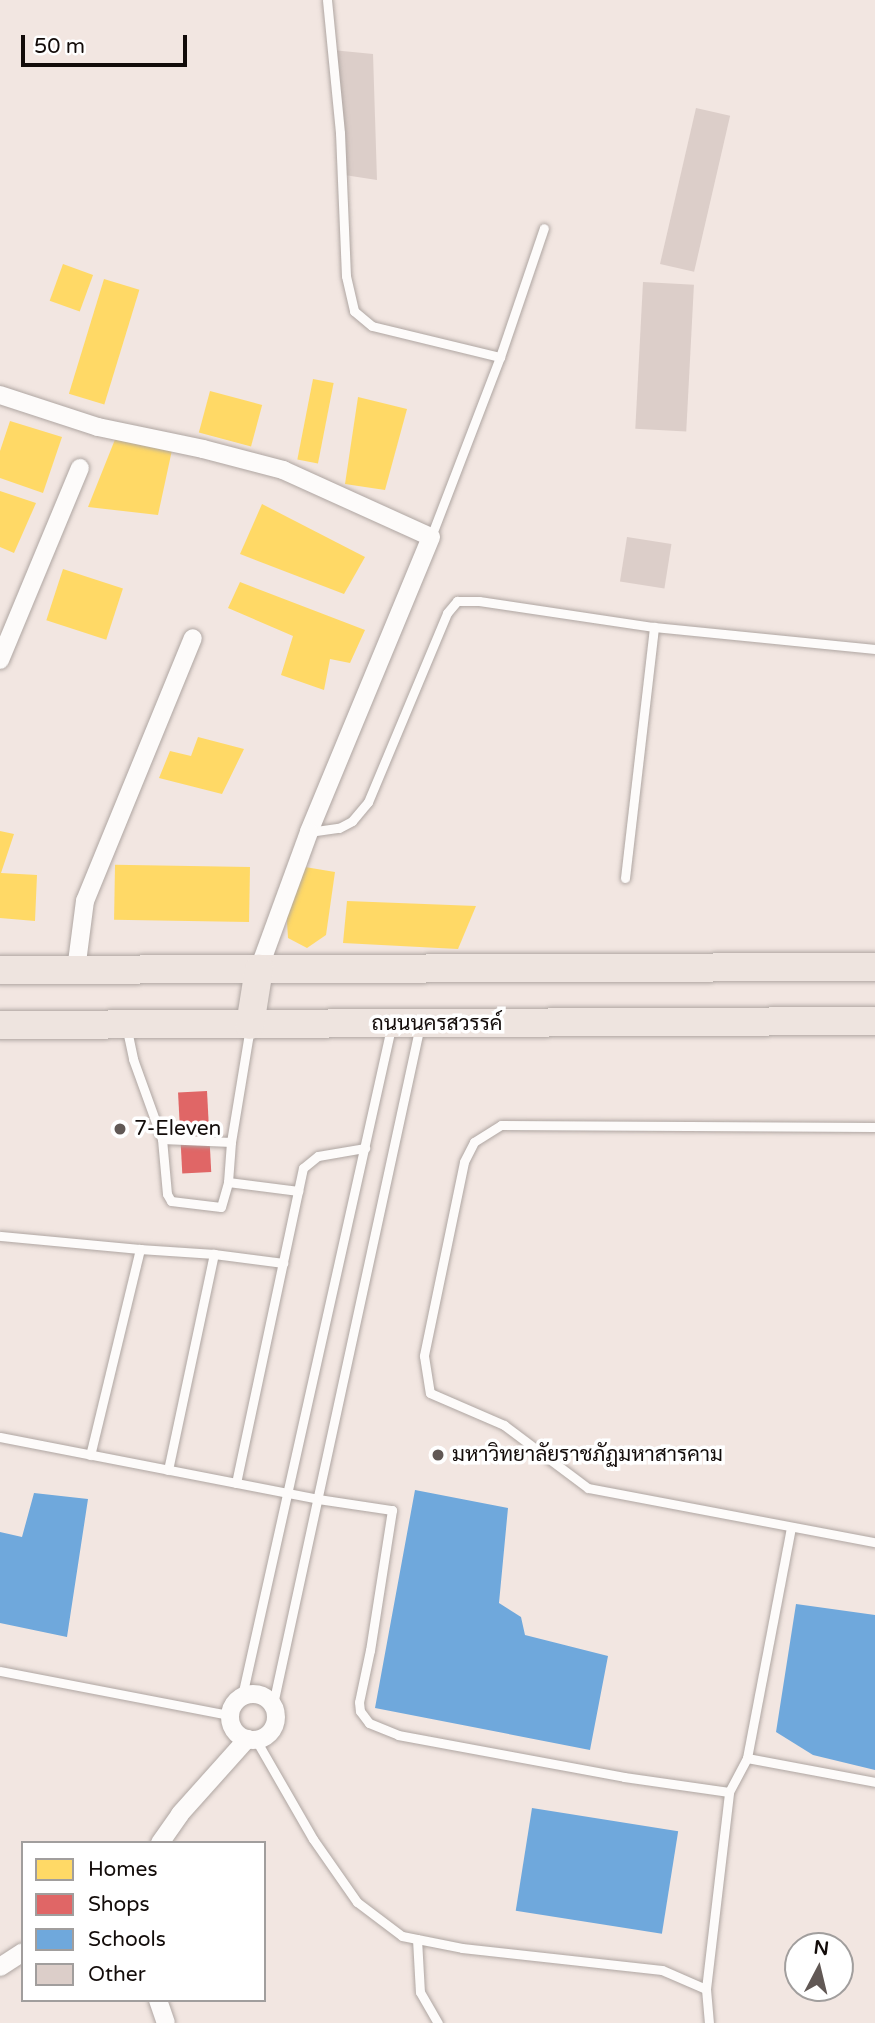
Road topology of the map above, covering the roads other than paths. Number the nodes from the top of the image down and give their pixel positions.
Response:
1 (327, 0) edge
2 (544, 228) dead end
3 (500, 357) junction
4 (0, 395) edge
5 (80, 468) dead end
6 (431, 537) junction
7 (654, 626) junction
8 (193, 638) dead end
9 (875, 649) edge
10 (0, 660) edge
11 (309, 832) junction
12 (625, 878) dead end
13 (875, 967) edge
14 (259, 969) junction
15 (0, 970) edge
16 (76, 970) junction
17 (875, 1021) edge
18 (392, 1023) junction
19 (0, 1025) edge
20 (250, 1025) junction
21 (420, 1025) junction
22 (126, 1026) junction
23 (875, 1127) edge
24 (162, 1139) junction
25 (231, 1142) junction
26 (365, 1148) junction
27 (228, 1182) junction
28 (298, 1191) junction
29 (0, 1236) edge
30 (140, 1249) junction
31 (214, 1254) junction
32 (283, 1263) junction
33 (0, 1437) edge
34 (90, 1455) junction
35 (168, 1470) junction
36 (236, 1483) junction
37 (289, 1494) junction
38 (318, 1499) junction
39 (791, 1528) junction
40 (875, 1542) edge
41 (0, 1671) edge
42 (242, 1696) junction
43 (273, 1704) junction
44 (229, 1715) junction
45 (252, 1740) junction
46 (747, 1758) junction
47 (875, 1782) edge
48 (729, 1792) junction
49 (161, 1841) edge
50 (417, 1939) junction
51 (21, 1953) edge
52 (0, 1967) edge
53 (706, 1989) junction
54 (159, 2002) edge
55 (166, 2023) edge
56 (438, 2023) edge
57 (709, 2023) edge

1 - 3 lane
2 - 3 lane
3 - 6 lane
4 - 6 street
5 - 10 street
6 - 11 street
7 - 9 lane
7 - 11 lane
7 - 12 lane
8 - 16 street
11 - 14 street
13 - 14 main road
14 - 16 main road
14 - 20 main road
15 - 16 main road
17 - 21 main road, ถนนนครสวรรค์
18 - 20 main road, ถนนนครสวรรค์
18 - 21 main road, ถนนนครสวรรค์
18 - 26 lane
19 - 22 main road, ถนนนครสวรรค์
20 - 22 main road, ถนนนครสวรรค์
20 - 25 lane
21 - 38 lane
22 - 24 lane
23 - 39 lane
24 - 25 lane
24 - 27 lane
25 - 27 lane
26 - 28 lane
26 - 37 lane
27 - 28 lane
28 - 32 lane
29 - 30 lane
30 - 31 lane
30 - 34 lane
31 - 32 lane
31 - 35 lane
32 - 36 lane
33 - 34 lane
34 - 35 lane
35 - 36 lane
36 - 37 lane
37 - 38 lane
37 - 42 lane
38 - 43 lane
38 - 48 lane
39 - 40 lane
39 - 46 lane
41 - 44 lane
42 - 43 street
42 - 44 street
43 - 45 street
44 - 45 street
45 - 49 street
45 - 50 lane
46 - 47 lane
46 - 48 lane
48 - 53 lane
50 - 53 lane
50 - 56 lane
51 - 52 street
53 - 57 lane
54 - 55 street

